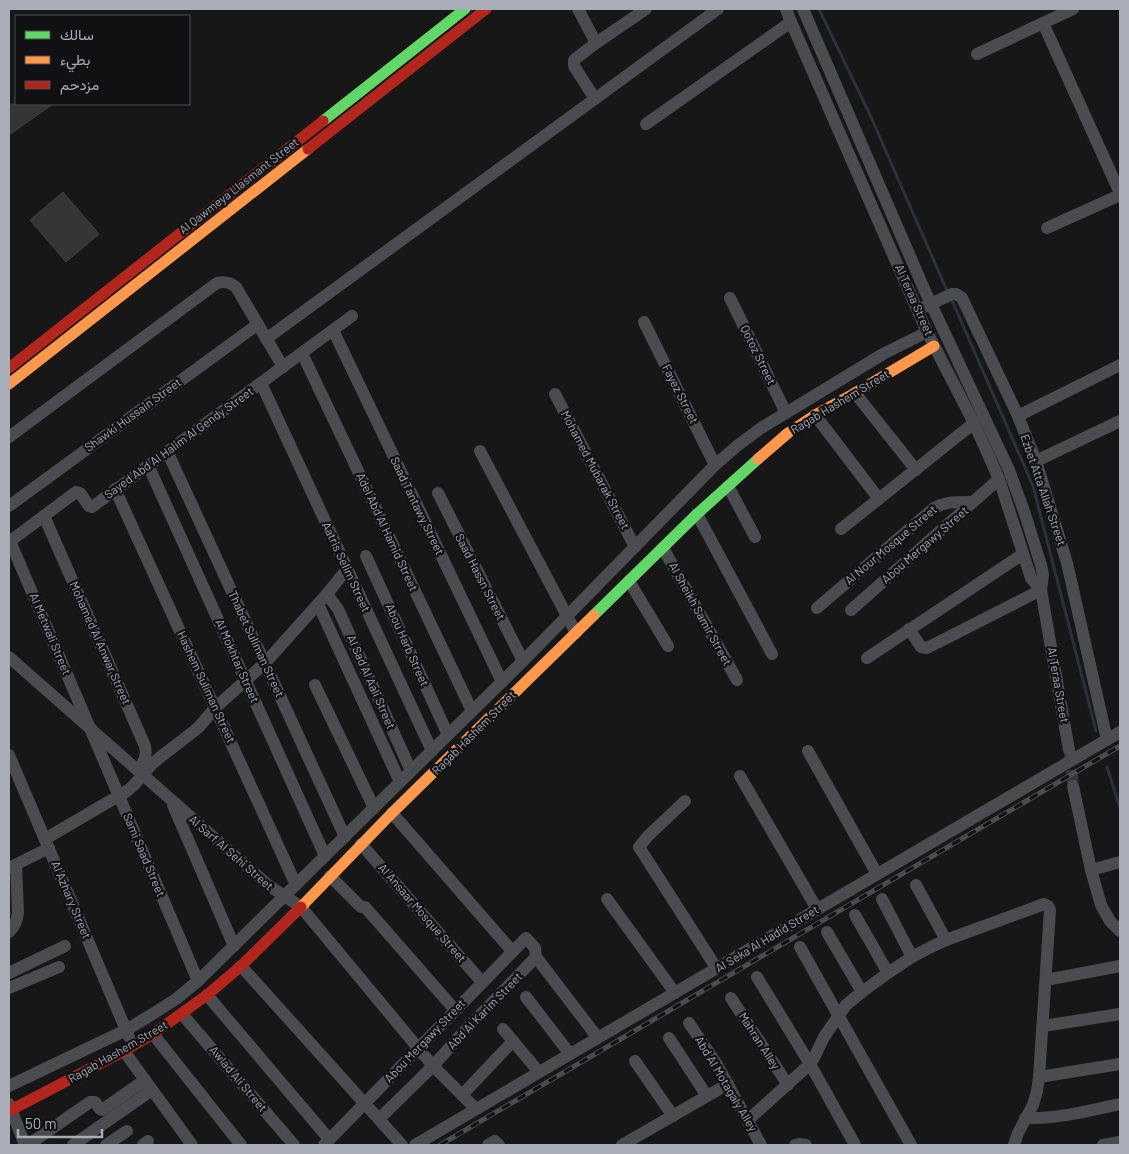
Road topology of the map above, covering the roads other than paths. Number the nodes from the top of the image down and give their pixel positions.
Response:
1 (486, 9) edge
2 (578, 9) edge
3 (646, 9) edge
4 (718, 9) edge
5 (786, 9) edge
6 (803, 9) edge
7 (1073, 9) edge
8 (462, 11) edge
9 (791, 22) junction
10 (468, 23) junction
11 (1043, 23) junction
12 (596, 43) junction
13 (977, 54) dead end
14 (595, 99) junction
15 (646, 124) dead end
16 (270, 162) junction
17 (278, 172) junction
18 (1120, 194) edge
19 (1046, 228) dead end
20 (730, 298) dead end
21 (935, 302) junction
22 (918, 310) junction
23 (352, 316) dead end
24 (644, 322) dead end
25 (258, 324) junction
26 (333, 330) junction
27 (927, 332) junction
28 (266, 339) junction
29 (934, 346) junction
30 (302, 353) junction
31 (1120, 365) edge
32 (282, 367) junction
33 (9, 368) edge
34 (261, 383) junction
35 (9, 384) edge
36 (855, 393) junction
37 (555, 394) dead end
38 (790, 410) junction
39 (815, 415) junction
40 (1018, 416) junction
41 (1120, 421) edge
42 (974, 423) junction
43 (802, 424) junction
44 (9, 437) edge
45 (167, 451) junction
46 (480, 451) dead end
47 (1036, 461) junction
48 (148, 465) junction
49 (716, 466) junction
50 (916, 470) junction
51 (999, 479) junction
52 (728, 486) junction
53 (116, 489) junction
54 (438, 493) dead end
55 (879, 499) junction
56 (973, 502) junction
57 (9, 506) edge
58 (697, 514) junction
59 (44, 516) junction
60 (841, 529) dead end
61 (755, 537) dead end
62 (10, 541) edge
63 (635, 547) junction
64 (663, 548) junction
65 (1023, 554) junction
66 (366, 556) dead end
67 (347, 569) junction
68 (629, 581) junction
69 (1041, 590) junction
70 (327, 594) junction
71 (318, 604) junction
72 (817, 608) dead end
73 (851, 610) dead end
74 (567, 616) junction
75 (909, 629) junction
76 (576, 633) junction
77 (668, 646) dead end
78 (772, 654) dead end
79 (9, 657) edge
80 (867, 658) dead end
81 (523, 661) junction
82 (265, 663) junction
83 (737, 680) dead end
84 (246, 681) junction
85 (502, 682) junction
86 (315, 685) dead end
87 (215, 708) junction
88 (472, 711) junction
89 (90, 728) junction
90 (1120, 732) edge
91 (448, 735) junction
92 (1107, 740) junction
93 (1069, 750) tunnel mouth
94 (432, 751) junction
95 (808, 751) dead end
96 (9, 755) edge
97 (411, 771) junction
98 (140, 773) junction
99 (740, 776) dead end
100 (400, 782) junction
101 (1073, 786) tunnel mouth
102 (119, 796) junction
103 (171, 800) junction
104 (685, 801) dead end
105 (374, 808) junction
106 (392, 813) junction
107 (345, 836) junction
108 (47, 844) junction
109 (361, 844) junction
110 (326, 856) junction
111 (1120, 862) edge
112 (12, 867) edge
113 (1091, 870) junction
114 (878, 874) junction
115 (330, 876) junction
116 (296, 885) junction
117 (916, 885) dead end
118 (284, 896) junction
119 (607, 899) dead end
120 (882, 899) dead end
121 (301, 907) junction
122 (817, 909) junction
123 (855, 915) dead end
124 (1120, 931) edge
125 (9, 932) edge
126 (827, 932) dead end
127 (946, 940) junction
128 (65, 946) dead end
129 (234, 946) junction
130 (800, 947) dead end
131 (512, 951) junction
132 (536, 957) junction
133 (912, 957) junction
134 (242, 966) junction
135 (1120, 966) edge
136 (58, 967) dead end
137 (717, 969) junction
138 (9, 973) edge
139 (888, 973) junction
140 (757, 977) dead end
141 (1046, 980) junction
142 (198, 981) junction
143 (482, 982) junction
144 (9, 988) edge
145 (862, 992) junction
146 (675, 993) junction
147 (207, 995) junction
148 (526, 997) dead end
149 (731, 998) dead end
150 (455, 1010) junction
151 (182, 1014) junction
152 (1120, 1014) edge
153 (839, 1016) junction
154 (689, 1023) dead end
155 (1042, 1026) junction
156 (503, 1029) dead end
157 (126, 1030) junction
158 (153, 1034) junction
159 (598, 1038) junction
160 (669, 1038) dead end
161 (513, 1041) junction
162 (128, 1048) junction
163 (419, 1048) junction
164 (570, 1054) junction
165 (635, 1060) dead end
166 (810, 1064) junction
167 (1120, 1064) edge
168 (433, 1066) junction
169 (539, 1072) junction
170 (1039, 1077) junction
171 (728, 1084) junction
172 (148, 1085) junction
173 (788, 1085) junction
174 (9, 1086) edge
175 (462, 1095) junction
176 (707, 1096) junction
177 (364, 1104) junction
178 (1120, 1104) edge
179 (10, 1109) edge
180 (476, 1109) junction
181 (673, 1116) junction
182 (1025, 1118) junction
183 (379, 1119) junction
184 (748, 1120) junction
185 (127, 1131) dead end
186 (327, 1142) edge
187 (1120, 1142) edge
188 (27, 1145) edge
189 (73, 1145) edge
190 (106, 1145) edge
191 (192, 1145) edge
192 (241, 1145) edge
193 (294, 1145) edge
194 (402, 1145) edge
195 (415, 1145) edge
196 (622, 1145) edge
197 (762, 1145) edge
198 (855, 1145) edge
199 (911, 1145) edge
200 (1014, 1145) edge
201 (1103, 1145) edge

1 - 10 street, Al Qawmeya Llasmant Street
2 - 12 street
3 - 12 street
4 - 14 street
5 - 9 street, Al Teraa Street
6 - 21 street, Al Teraa Street
7 - 11 street
8 - 10 street
8 - 16 street, Al Qawmeya Llasmant Street
9 - 15 street
9 - 22 street, Al Teraa Street
10 - 17 street, Al Qawmeya Llasmant Street
11 - 13 street
11 - 18 street
12 - 14 street
14 - 28 street
16 - 17 street
16 - 33 street, Al Qawmeya Llasmant Street
17 - 35 street, Al Qawmeya Llasmant Street
18 - 19 street
20 - 38 street, Qotoz Street
21 - 22 street, Ezbet Atta Allah Street
21 - 40 street, Ezbet Atta Allah Street
21 - 69 street, Al Teraa Street
22 - 27 street, Al Teraa Street
23 - 26 street, Sayed Abd Al Halim Al Gendy Street
24 - 49 street, Fayez Street
25 - 28 street
25 - 44 street
25 - 57 street, Shawki Hussain Street
26 - 30 street, Sayed Abd Al Halim Al Gendy Street
26 - 85 street, Saad Tantawy Street
27 - 29 street, Al Teraa Street
27 - 38 street, Ragab Hashem Street
28 - 32 street
29 - 36 street, Ragab Hashem Street
29 - 42 street, Al Teraa Street
30 - 32 street, Sayed Abd Al Halim Al Gendy Street
30 - 88 street, Adel Abd Al Hamid Street
31 - 40 street
32 - 34 street, Sayed Abd Al Halim Al Gendy Street
34 - 45 street, Sayed Abd Al Halim Al Gendy Street
34 - 67 street, Aatris Selim Street
36 - 39 street, Ragab Hashem Street
36 - 50 street
37 - 63 street, Mohamed Mubarak Street
38 - 43 street, Qotoz Street
38 - 49 street, Ragab Hashem Street
39 - 43 street, Ragab Hashem Street
39 - 55 street
40 - 47 street, Ezbet Atta Allah Street
41 - 47 street
42 - 50 street
42 - 51 street, Al Teraa Street
43 - 52 street, Ragab Hashem Street
45 - 48 street, Sayed Abd Al Halim Al Gendy Street
45 - 82 street, Thabet Suliman Street
46 - 74 street
47 - 92 street, Ezbet Atta Allah Street
48 - 53 street, Sayed Abd Al Halim Al Gendy Street
48 - 84 street, Al Mokhtar Street
49 - 63 street, Ragab Hashem Street
50 - 55 street
51 - 56 street, Abou Mergawy Street
51 - 65 street, Al Teraa Street
52 - 58 street, Ragab Hashem Street
52 - 61 street
53 - 59 street, Sayed Abd Al Halim Al Gendy Street
53 - 87 street, Hashem Suliman Street
54 - 81 street, Saad Hassn Street
55 - 60 street
56 - 72 street, Al Nour Mosque Street
56 - 73 street, Abou Mergawy Street
58 - 64 street, Ragab Hashem Street
58 - 78 street
59 - 62 street, Sayed Abd Al Halim Al Gendy Street
59 - 98 street, Mohamed Al Anwar Street
62 - 89 street, Al Metwali Street
63 - 74 street, Ragab Hashem Street
64 - 68 street, Ragab Hashem Street
64 - 83 street, Al Sheikh Samir Street
65 - 69 street, Al Teraa Street
65 - 75 street
66 - 91 street, Abou Harb Street
67 - 70 street
67 - 94 street, Aatris Selim Street
68 - 76 street, Ragab Hashem Street
68 - 77 street
69 - 75 street
69 - 93 street, Al Teraa Street
70 - 71 street
70 - 97 street, Al Sad Al Aali Street
71 - 82 street
71 - 100 street
74 - 76 street
74 - 81 street, Ragab Hashem Street
75 - 80 street
76 - 106 street, Ragab Hashem Street
79 - 89 street, Al Sarf Al Sehi Street
81 - 85 street, Ragab Hashem Street
82 - 84 street
82 - 107 street, Thabet Suliman Street
84 - 87 street
84 - 110 street, Al Mokhtar Street
85 - 88 street, Ragab Hashem Street
86 - 105 street
87 - 98 street
87 - 116 street, Hashem Suliman Street
88 - 91 street, Ragab Hashem Street
89 - 98 street, Al Sarf Al Sehi Street
89 - 102 street, Sami Saad Street
90 - 92 street, Al Seka Al Hadid Street
91 - 94 street, Ragab Hashem Street
92 - 114 street, Al Seka Al Hadid Street
94 - 97 street, Ragab Hashem Street
95 - 114 street
96 - 108 street, Al Azhary Street
97 - 100 street, Ragab Hashem Street
98 - 102 street
98 - 103 street, Al Sarf Al Sehi Street
99 - 122 street
100 - 105 street, Ragab Hashem Street
101 - 113 street
102 - 108 street
102 - 142 street, Sami Saad Street
103 - 118 street, Al Sarf Al Sehi Street
103 - 129 street
104 - 137 street
105 - 107 street, Ragab Hashem Street
106 - 109 street, Ragab Hashem Street
106 - 131 street
107 - 110 street, Ragab Hashem Street
108 - 112 street
108 - 157 street, Al Azhary Street
109 - 115 street, Ragab Hashem Street
109 - 143 street, Al Ansaar Mosque Street
110 - 116 street, Ragab Hashem Street
111 - 113 street
112 - 125 street
113 - 124 street
114 - 122 street, Al Seka Al Hadid Street
115 - 121 street, Ragab Hashem Street
115 - 150 street
116 - 118 street, Ragab Hashem Street
117 - 127 street
118 - 121 street, Al Sarf Al Sehi Street
118 - 129 street, Ragab Hashem Street
119 - 146 street
120 - 133 street
121 - 134 street, Ragab Hashem Street
121 - 163 street, Al Sarf Al Sehi Street
122 - 137 street, Al Seka Al Hadid Street
123 - 139 street
126 - 145 street
127 - 133 street
127 - 141 street
128 - 138 street
129 - 142 street, Ragab Hashem Street
130 - 153 street
131 - 132 street, Abou Mergawy Street
131 - 143 street, Abou Mergawy Street
132 - 159 street
132 - 168 street, Abd Al Karim Street
133 - 139 street
134 - 147 street, Ragab Hashem Street
134 - 177 street
135 - 141 street
136 - 144 street
137 - 146 street, Al Seka Al Hadid Street
139 - 145 street
140 - 166 street
141 - 155 street
142 - 157 street, Ragab Hashem Street
143 - 150 street, Abou Mergawy Street
145 - 153 street
146 - 159 street, Al Seka Al Hadid Street
147 - 151 street, Ragab Hashem Street
147 - 186 street
148 - 164 street
149 - 173 street, Mahran Alley
150 - 163 street, Abou Mergawy Street
151 - 158 street, Ragab Hashem Street
151 - 193 street, Awlad Ali Street
152 - 155 street
153 - 166 street
153 - 199 street
154 - 171 street, Abd Al Motagaly Alley
155 - 170 street
156 - 161 street
157 - 162 street, Al Azhary Street
157 - 174 street, Ragab Hashem Street
158 - 162 street, Ragab Hashem Street
158 - 192 street
159 - 164 street, Al Seka Al Hadid Street
160 - 176 street
161 - 169 street
161 - 175 street
162 - 172 street, Al Azhary Street
162 - 179 street, Ragab Hashem Street
163 - 168 street, Al Sarf Al Sehi Street
163 - 177 street, Abou Mergawy Street
164 - 169 street, Al Seka Al Hadid Street
165 - 181 street
166 - 173 street
166 - 198 street
167 - 170 street
168 - 175 street, Al Sarf Al Sehi Street
168 - 183 street, Abd Al Karim Street
169 - 180 street, Al Seka Al Hadid Street
170 - 182 street
171 - 176 street
171 - 184 street, Abd Al Motagaly Alley
172 - 188 street
172 - 189 street
172 - 191 street, Al Azhary Street
173 - 184 street
175 - 180 street, Al Sarf Al Sehi Street
176 - 181 street
177 - 183 street
177 - 186 street, Abou Mergawy Street
178 - 182 street
179 - 188 street
180 - 195 street, Al Seka Al Hadid Street
181 - 196 street
182 - 200 street
183 - 194 street
184 - 197 street, Abd Al Motagaly Alley
185 - 190 street
187 - 201 street

